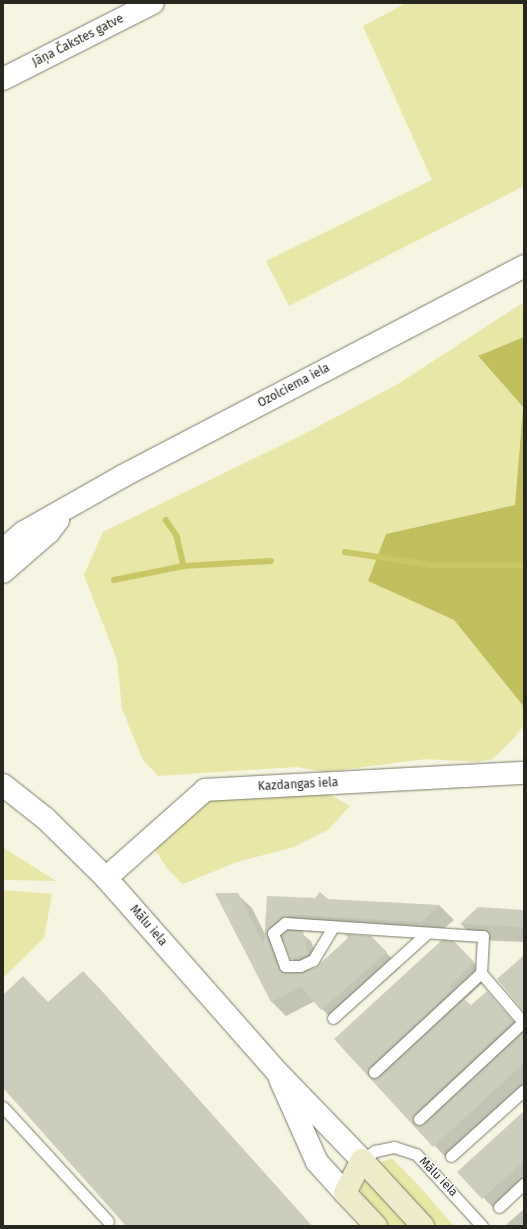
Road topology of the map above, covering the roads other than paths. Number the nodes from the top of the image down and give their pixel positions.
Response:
1 (153, 3) edge
2 (3, 79) edge
3 (524, 266) edge
4 (65, 509) junction
5 (3, 550) edge
6 (3, 572) edge
7 (524, 773) edge
8 (5, 789) edge
9 (106, 878) junction
10 (333, 927) junction
11 (428, 933) junction
12 (480, 973) junction
13 (333, 1018) dead end
14 (524, 1023) edge
15 (277, 1072) junction
16 (374, 1072) dead end
17 (524, 1090) edge
18 (3, 1107) edge
19 (419, 1119) dead end
20 (451, 1156) dead end
21 (362, 1160) junction
22 (524, 1184) edge
23 (345, 1193) junction
24 (499, 1207) dead end
25 (107, 1224) edge
26 (376, 1226) edge
27 (423, 1226) edge
28 (482, 1226) edge

1 - 2 street, Jāņa Čakstes gatve
3 - 4 street, Ozolciema iela
4 - 5 street, Ozolciema iela
4 - 6 street, Ozolciema iela
7 - 9 street, Kazdangas iela
8 - 9 street, Mālu iela
9 - 15 street, Mālu iela
10 - 10 lane
10 - 11 lane
11 - 12 lane
11 - 13 lane
12 - 14 lane
12 - 16 lane
14 - 19 lane
15 - 21 street, Mālu iela
15 - 23 street, Mālu iela
17 - 20 lane
18 - 25 lane
21 - 23 street
21 - 27 street, Mālu iela
21 - 28 lane, Mālu iela
22 - 24 lane
23 - 26 street, Mālu iela

